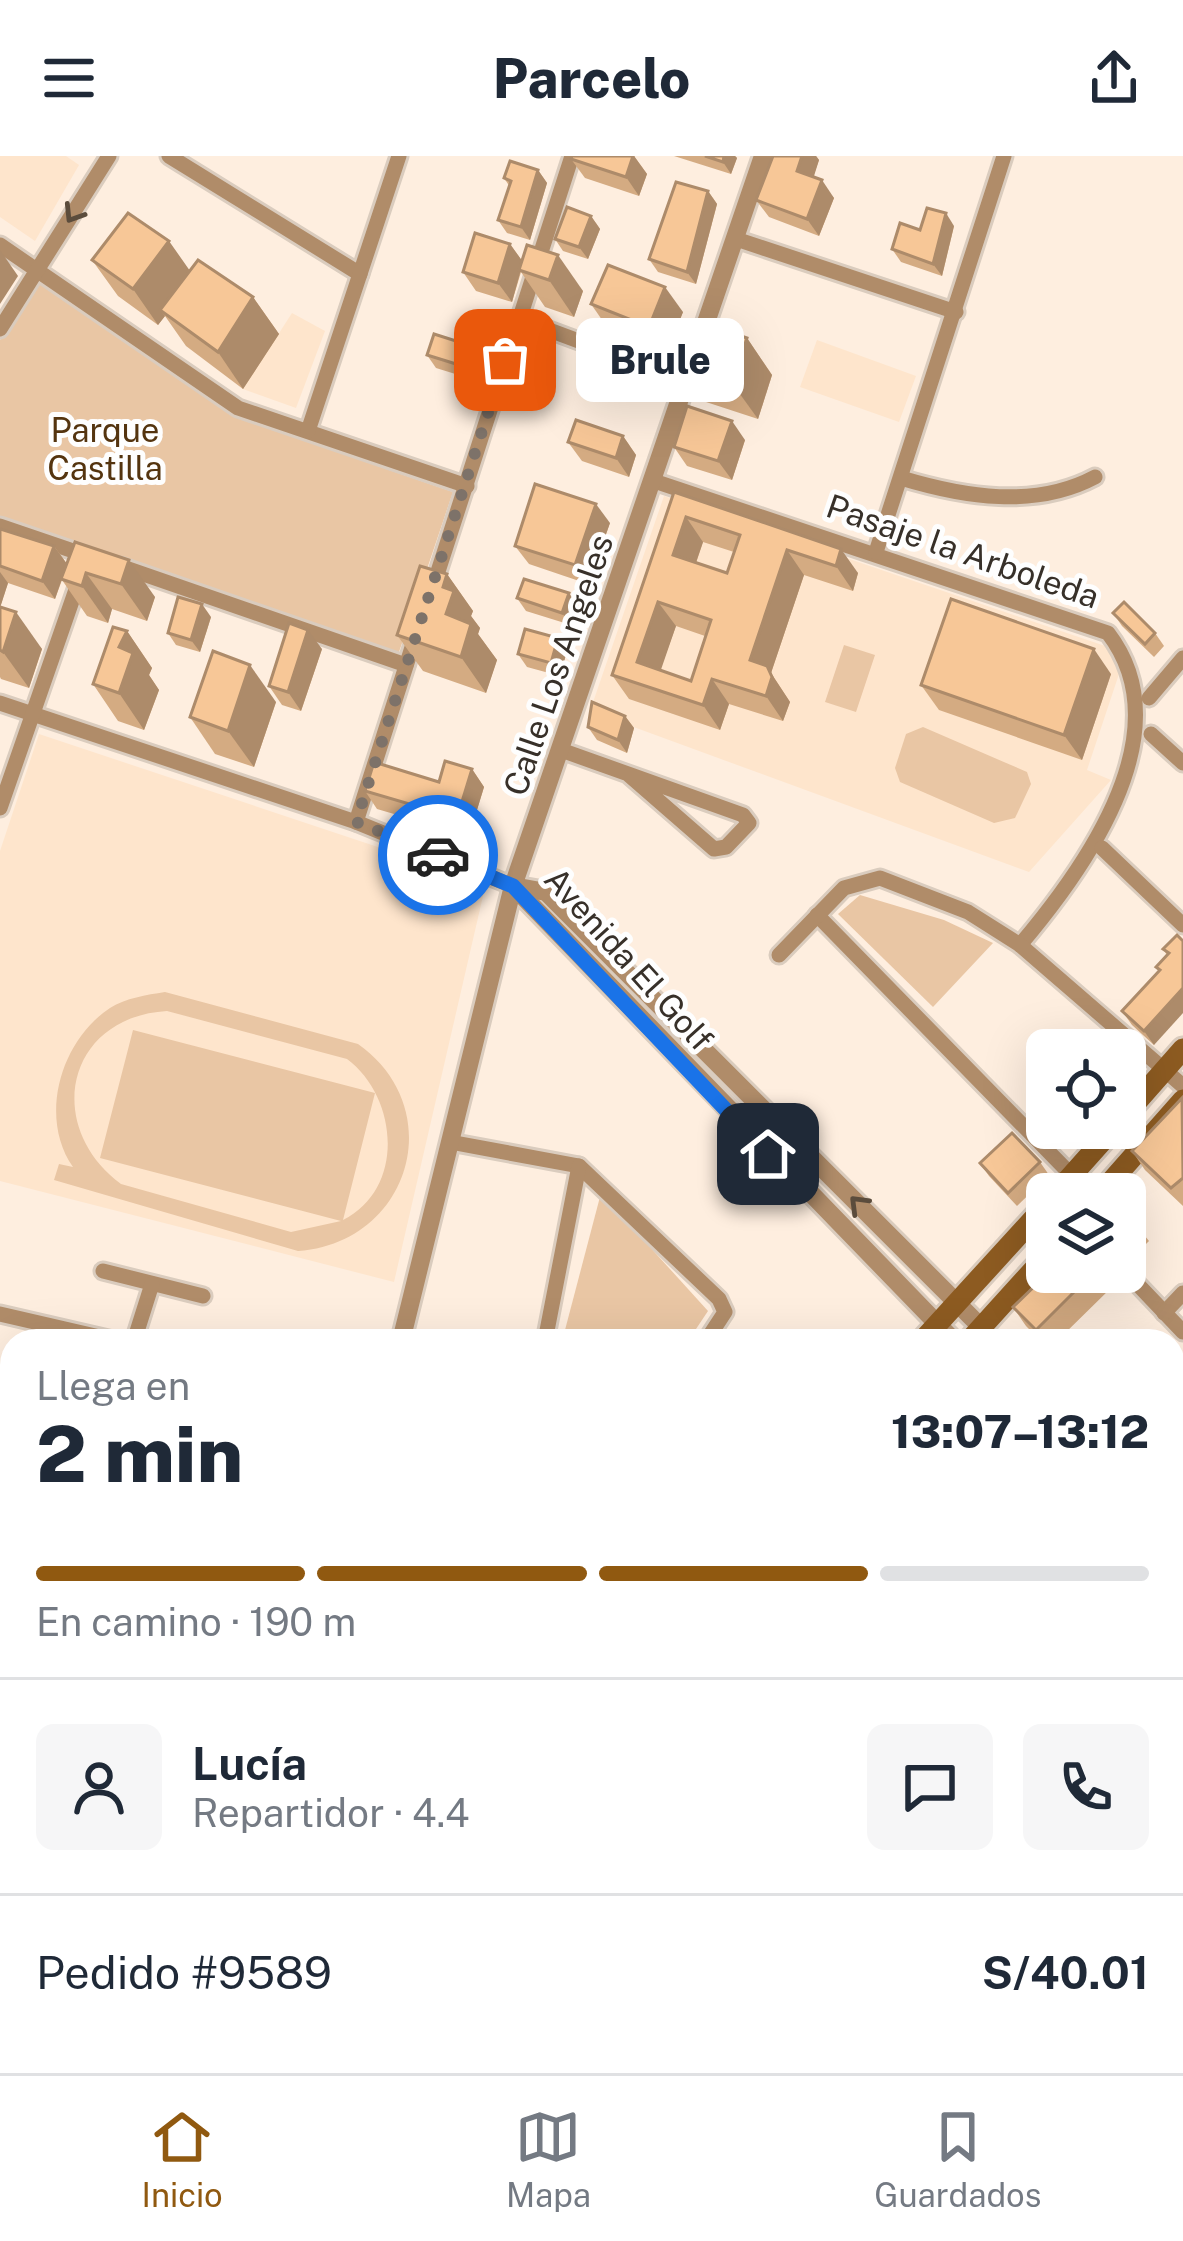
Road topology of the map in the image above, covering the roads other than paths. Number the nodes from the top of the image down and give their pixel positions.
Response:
1 (109, 156) edge
2 (169, 156) edge
3 (399, 156) edge
4 (572, 156) edge
5 (763, 156) edge
6 (1004, 156) edge
7 (736, 239) junction
8 (0, 245) edge
9 (37, 271) junction
10 (359, 274) junction
11 (956, 313) junction
12 (518, 318) junction
13 (0, 329) edge
14 (686, 381) junction
15 (308, 431) junction
16 (1095, 477) dead end
17 (901, 478) junction
18 (654, 481) junction
19 (467, 486) junction
20 (0, 526) edge
21 (877, 552) junction
22 (88, 556) junction
23 (427, 603) edge
24 (420, 624) edge
25 (1183, 658) edge
26 (406, 665) junction
27 (1149, 698) junction
28 (0, 703) edge
29 (33, 715) junction
30 (1151, 734) junction
31 (561, 750) junction
32 (1183, 763) edge
33 (629, 775) junction
34 (0, 808) edge
35 (356, 822) junction
36 (1102, 848) junction
37 (513, 886) junction
38 (818, 916) junction
39 (1183, 925) edge
40 (1020, 945) junction
41 (779, 955) dead end
42 (697, 1041) junction
43 (1183, 1049) edge
44 (678, 1062) junction
45 (1162, 1073) junction
46 (1183, 1086) edge
47 (1146, 1091) edge
48 (1183, 1100) edge
49 (450, 1142) junction
50 (1095, 1149) edge
51 (579, 1166) junction
52 (1068, 1173) edge
53 (1074, 1173) edge
54 (1119, 1173) edge
55 (1026, 1228) edge
56 (104, 1271) dead end
57 (1026, 1281) edge
58 (152, 1283) junction
59 (1145, 1293) edge
60 (1183, 1293) edge
61 (202, 1296) dead end
62 (958, 1305) junction
63 (1164, 1313) junction
64 (0, 1314) edge
65 (55, 1329) edge
66 (138, 1329) edge
67 (404, 1329) edge
68 (547, 1329) edge
69 (714, 1329) edge
70 (931, 1329) edge
71 (943, 1329) edge
72 (975, 1329) edge
73 (987, 1329) edge
74 (1180, 1329) edge

1 -> 9 street
2 - 10 street
3 - 10 street
4 - 12 street
5 - 7 street, Calle Los Angeles
6 - 11 street
7 - 11 street
7 - 14 street, Calle Los Angeles
8 - 9 street
9 - 13 street
9 - 15 street
10 - 15 street
11 - 17 street
12 - 14 street
12 - 19 street
14 - 18 street, Calle Los Angeles
15 - 19 street
16 - 17 street
17 - 21 street
18 - 21 street, Pasaje la Arboleda
18 - 31 street, Calle Los Angeles
19 - 23 street
20 - 22 street
21 - 27 street, Pasaje la Arboleda
22 - 26 street
22 - 29 street
24 - 26 street
25 - 27 street
26 - 35 street
27 - 30 street, Pasaje la Arboleda
28 - 29 street
29 - 34 street
29 - 35 street
30 - 32 street
30 - 36 street, Pasaje la Arboleda
31 - 33 street
31 - 37 street, Calle Los Angeles
33 - 33 street
35 - 37 street
36 - 39 street
36 - 40 street, Pasaje la Arboleda
37 - 42 street, Avenida El Golf
37 - 44 street, Avenida El Golf
37 - 49 street, Calle Los Angeles
38 - 40 street
38 - 41 street
38 - 52 street
40 - 45 street
42 - 44 street
62 -> 42 street, Avenida El Golf
43 - 45 main road
44 - 70 street, Avenida El Golf
45 - 46 street
45 - 47 main road
48 - 54 main road
49 - 51 street
49 - 67 street, Calle Los Angeles
50 - 53 main road
51 - 68 street
51 - 69 street
55 - 62 main road
56 - 58 street
57 - 73 main road
58 - 61 street
58 - 66 street
59 - 63 street
60 - 63 street
62 - 71 main road
62 - 72 street, Avenida El Golf
63 - 74 street
64 - 65 street

